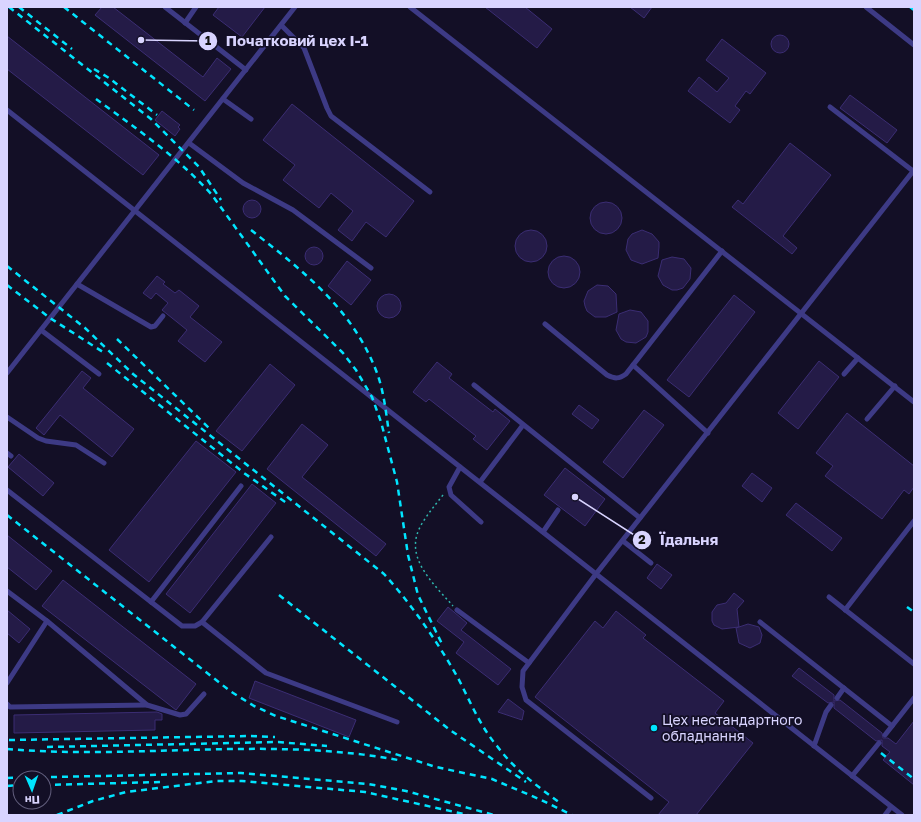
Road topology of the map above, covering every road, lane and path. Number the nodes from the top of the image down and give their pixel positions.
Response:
1 (165, 7) edge
2 (196, 7) edge
3 (295, 7) edge
4 (410, 7) edge
5 (866, 7) edge
6 (185, 23) junction
7 (281, 25) junction
8 (914, 45) edge
9 (246, 70) junction
10 (223, 99) junction
11 (830, 107) dead end
12 (7, 110) edge
13 (251, 119) dead end
14 (189, 143) junction
15 (913, 170) edge
16 (430, 192) dead end
17 (135, 211) junction
18 (722, 251) junction
19 (371, 268) dead end
20 (77, 284) junction
21 (802, 313) junction
22 (163, 316) dead end
23 (545, 324) dead end
24 (41, 330) junction
25 (858, 358) junction
26 (633, 365) junction
27 (7, 373) edge
28 (99, 374) dead end
29 (844, 374) dead end
30 (474, 385) dead end
31 (895, 386) junction
32 (914, 402) edge
33 (7, 416) edge
34 (867, 419) dead end
35 (524, 425) junction
36 (708, 433) junction
37 (104, 463) dead end
38 (460, 467) junction
39 (480, 482) junction
40 (241, 486) dead end
41 (449, 487) junction
42 (7, 490) edge
43 (558, 510) dead end
44 (640, 518) junction
45 (914, 521) edge
46 (480, 522) dead end
47 (543, 532) junction
48 (271, 537) dead end
49 (623, 541) junction
50 (652, 563) dead end
51 (596, 574) junction
52 (7, 591) edge
53 (829, 598) dead end
54 (151, 602) junction
55 (457, 610) joint
56 (845, 610) junction
57 (47, 621) junction
58 (202, 622) junction
59 (760, 622) dead end
60 (529, 663) junction
61 (914, 664) edge
62 (7, 683) edge
63 (844, 688) junction
64 (204, 694) dead end
65 (837, 698) dead end
66 (914, 698) edge
67 (7, 704) edge
68 (147, 705) junction
69 (831, 706) dead end
70 (397, 722) dead end
71 (892, 726) junction
72 (885, 735) dead end
73 (879, 743) dead end
74 (814, 746) junction
75 (852, 776) junction
76 (651, 798) dead end
77 (891, 807) junction
78 (885, 815) edge
79 (902, 815) edge

1 - 6 lane
2 - 6 lane
3 - 7 lane
4 - 18 lane
5 - 8 lane
6 - 9 lane
7 - 9 lane
7 - 16 lane
9 - 10 lane
10 - 13 lane
10 - 14 lane
11 - 15 lane
12 - 17 lane
14 - 17 lane
14 - 19 lane
15 - 21 lane
17 - 20 lane
17 - 38 lane
18 - 21 lane
18 - 26 lane
20 - 22 lane
20 - 24 lane
21 - 25 lane
21 - 36 lane
23 - 26 lane
24 - 27 lane
24 - 28 lane
25 - 29 lane
25 - 31 lane
26 - 36 lane
30 - 35 lane
31 - 32 lane
31 - 34 lane
33 - 37 lane
35 - 39 lane
35 - 44 lane
36 - 44 lane
38 - 39 lane
38 - 41 lane
39 - 47 lane
40 - 54 lane
41 - 46 lane
41 - 55 path
42 - 54 lane
43 - 47 lane
44 - 49 lane
45 - 56 lane
47 - 51 lane
48 - 58 lane
49 - 50 lane
49 - 51 lane
51 - 60 lane
51 - 74 lane
52 - 57 lane
53 - 56 lane
54 - 58 lane
55 - 60 lane
56 - 61 lane
57 - 62 lane
57 - 68 lane
58 - 70 lane
59 - 63 lane
60 - 76 lane
63 - 65 lane
63 - 71 lane
64 - 68 lane
66 - 71 lane
67 - 68 lane
69 - 74 lane
71 - 72 lane
73 - 75 lane
74 - 75 lane
75 - 77 lane
77 - 78 lane
77 - 79 lane

